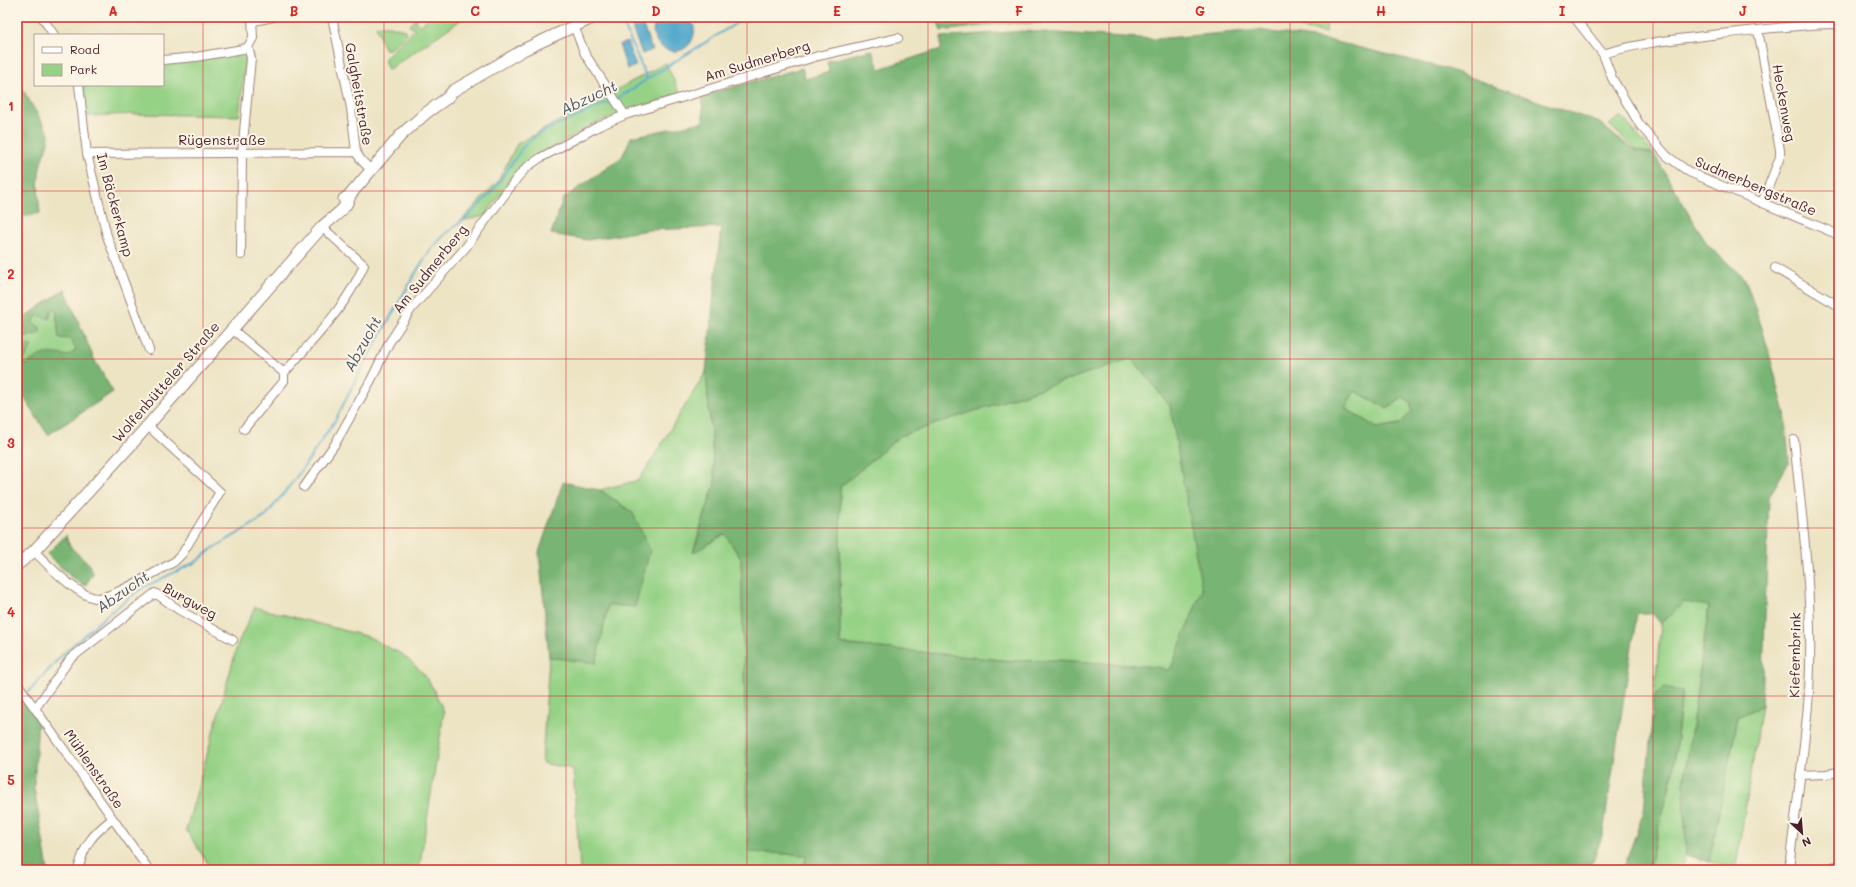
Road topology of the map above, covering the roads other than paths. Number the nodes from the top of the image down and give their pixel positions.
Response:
1 (42, 17) edge
2 (273, 17) edge
3 (332, 17) edge
4 (594, 17) edge
5 (1574, 17) edge
6 (253, 19) edge
7 (1839, 24) edge
8 (574, 26) junction
9 (1758, 30) junction
10 (53, 34) edge
11 (898, 38) dead end
12 (248, 47) junction
13 (1603, 54) junction
14 (164, 60) edge
15 (79, 86) edge
16 (625, 115) junction
17 (356, 152) junction
18 (242, 153) junction
19 (87, 154) junction
20 (371, 170) junction
21 (1762, 203) junction
22 (322, 227) junction
23 (1839, 235) edge
24 (241, 255) dead end
25 (1775, 268) dead end
26 (1839, 306) edge
27 (232, 329) junction
28 (148, 350) dead end
29 (284, 372) junction
30 (148, 426) junction
31 (244, 429) dead end
32 (1794, 440) dead end
33 (304, 487) dead end
34 (34, 551) junction
35 (17, 565) edge
36 (233, 640) dead end
37 (17, 683) edge
38 (35, 709) junction
39 (1839, 772) edge
40 (1800, 775) junction
41 (112, 819) junction
42 (1839, 865) edge
43 (78, 870) edge
44 (149, 870) edge
45 (1789, 870) edge
46 (1824, 870) edge

1 - 10 street
2 - 6 street
3 - 17 street, Galgheitstraße
4 - 8 main road, Wolfenbütteler Straße
5 - 13 street, Sudmerbergstraße
6 - 12 street
7 - 9 street
8 - 16 street
8 - 20 main road, Wolfenbütteler Straße
9 - 13 street
9 - 21 street, Heckenweg
11 - 16 street, Am Sudmerberg
12 - 14 street
12 - 18 street
13 - 21 street, Sudmerbergstraße
15 - 19 street, Im Bäckerkamp
16 - 33 street, Am Sudmerberg
17 - 18 street, Rügenstraße
17 - 20 street, Galgheitstraße
18 - 19 street, Rügenstraße
18 - 24 street
19 - 28 street, Im Bäckerkamp
20 - 22 main road, Wolfenbütteler Straße
21 - 23 street, Sudmerbergstraße
22 - 27 main road, Wolfenbütteler Straße
22 - 29 street
25 - 26 street
27 - 29 street
27 - 30 main road, Wolfenbütteler Straße
29 - 31 street
30 - 34 main road, Wolfenbütteler Straße
30 - 34 street
32 - 40 street, Kiefernbrink
34 - 35 main road, Wolfenbütteler Straße
36 - 38 street, Burgweg
37 - 38 street, Mühlenstraße
38 - 41 street, Mühlenstraße
39 - 40 street
40 - 45 street, Kiefernbrink
41 - 43 street
41 - 44 street, Mühlenstraße
42 - 46 street

